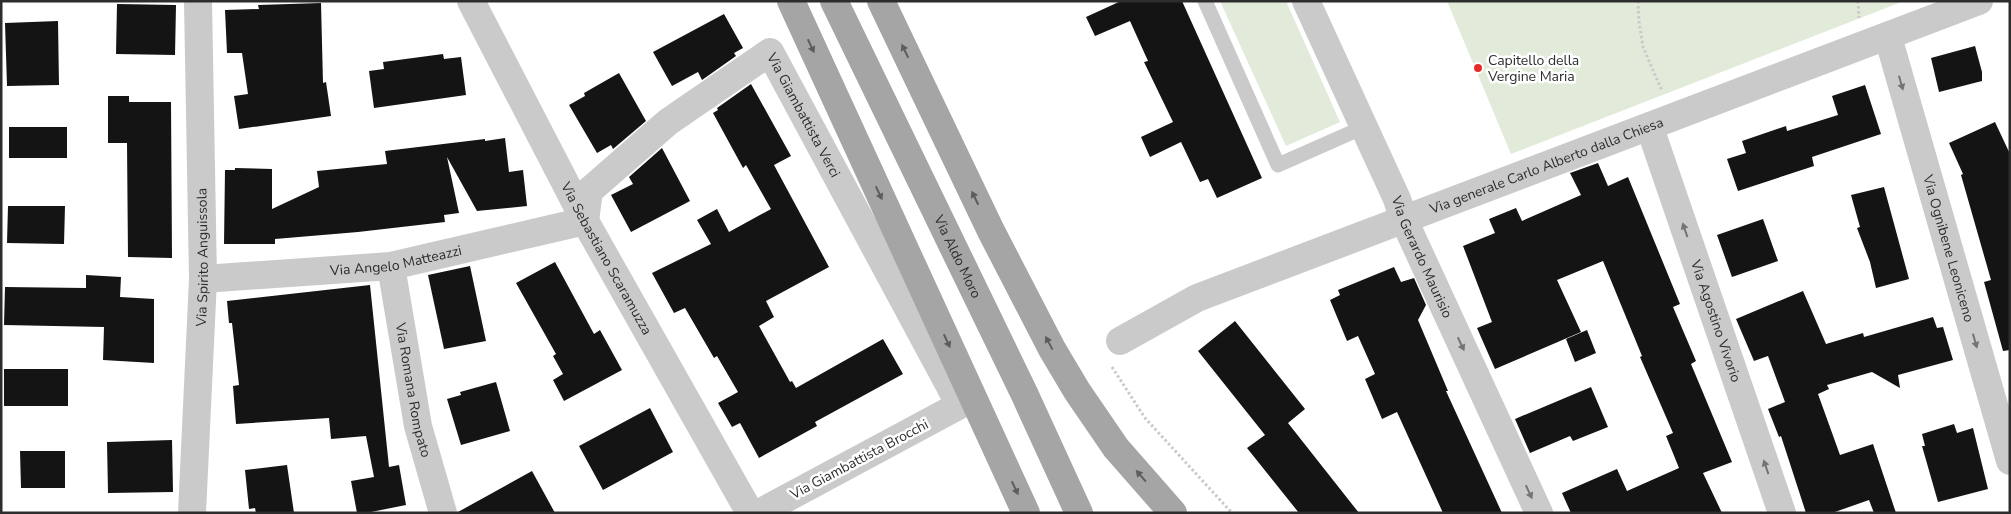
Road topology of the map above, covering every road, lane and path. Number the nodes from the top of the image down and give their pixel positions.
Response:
1 (198, 1) edge
2 (471, 1) edge
3 (791, 1) edge
4 (834, 1) edge
5 (881, 1) edge
6 (1206, 1) edge
7 (1306, 1) edge
8 (1638, 1) edge
9 (1858, 1) edge
10 (1979, 1) edge
11 (1860, 19) dead end
12 (1888, 37) junction
13 (1664, 96) dead end
14 (1364, 128) junction
15 (1650, 128) junction
16 (1404, 220) junction
17 (585, 221) junction
18 (391, 266) junction
19 (203, 279) junction
20 (1114, 351) joint
21 (960, 405) joint
22 (2010, 461) edge
23 (192, 513) edge
24 (443, 513) edge
25 (750, 513) edge
26 (759, 513) edge
27 (1026, 513) edge
28 (1079, 513) edge
29 (1173, 513) edge
30 (1232, 513) edge
31 (1539, 513) edge
32 (1782, 513) edge

1 - 19 street, Via Spirito Anguissola
2 - 17 street, Via Sebastiano Scaramuzza
3 -> 27 main road
4 - 28 main road, Via Aldo Moro, bridge
29 -> 5 main road
6 - 14 lane
7 - 14 street, Via Gerardo Maurisio
8 - 13 path
9 - 11 path
10 - 12 street, Via generale Carlo Alberto dalla Chiesa
12 - 15 street, Via generale Carlo Alberto dalla Chiesa
12 -> 22 street, Via Ognibene Leoniceno
14 - 16 street, Via Gerardo Maurisio
15 - 16 street, Via generale Carlo Alberto dalla Chiesa
32 -> 15 street, Via Agostino Vivorio
16 - 20 street, Via generale Carlo Alberto dalla Chiesa
16 -> 31 street, Via Gerardo Maurisio
17 - 18 street, Via Angelo Matteazzi
17 - 21 street, Via Giambattista Verci
17 - 25 street, Via Sebastiano Scaramuzza
18 - 19 street, Via Angelo Matteazzi
18 - 24 street, Via Romana Rompato
19 - 23 street, Via Spirito Anguissola
20 - 30 path
21 - 26 street, Via Giambattista Brocchi

